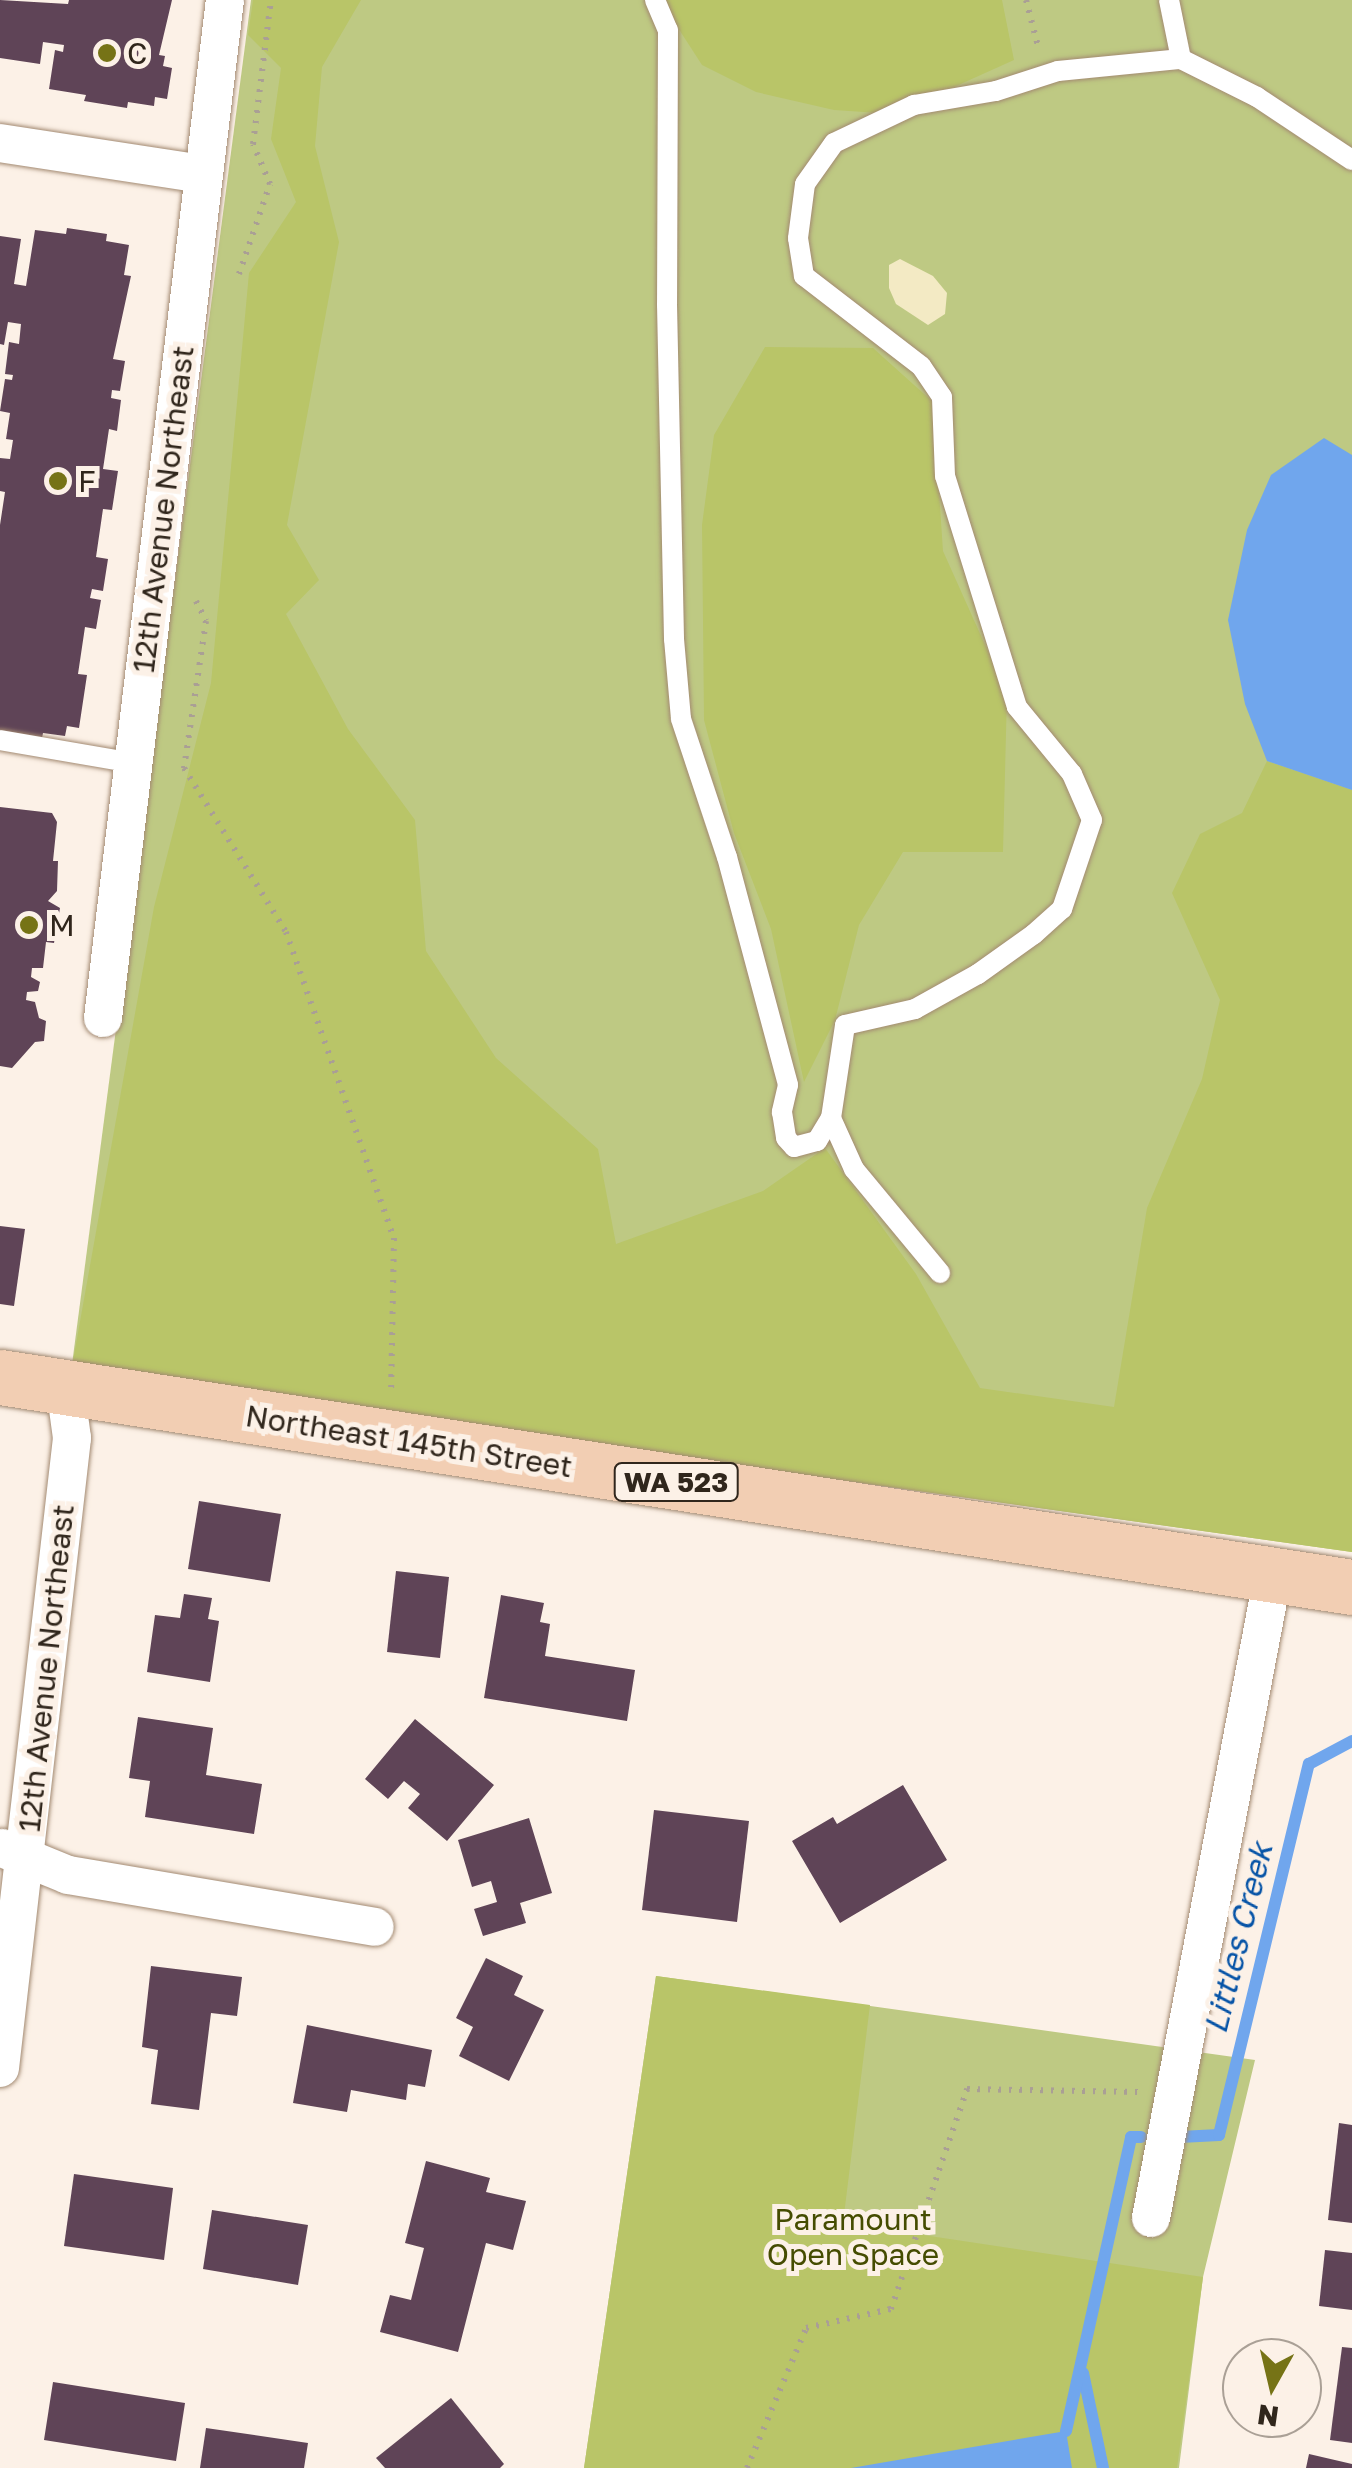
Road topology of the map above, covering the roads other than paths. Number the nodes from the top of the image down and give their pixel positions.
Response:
1 (226, 0) edge
2 (655, 0) edge
3 (1169, 0) edge
4 (1181, 60) junction
5 (0, 142) edge
6 (1352, 160) edge
7 (202, 174) junction
8 (0, 740) edge
9 (133, 762) junction
10 (103, 1018) dead end
11 (832, 1118) junction
12 (940, 1274) dead end
13 (0, 1377) edge
14 (65, 1387) junction
15 (1273, 1574) junction
16 (1352, 1587) edge
17 (12, 1852) edge
18 (375, 1927) dead end
19 (0, 2068) edge
20 (1151, 2218) dead end

1 - 7 street, 12th Avenue Northeast
2 - 11 lane
3 - 4 lane
4 - 6 lane
4 - 11 lane
5 - 7 street
7 - 9 street, 12th Avenue Northeast
8 - 9 lane
9 - 10 street, 12th Avenue Northeast
11 - 12 lane
13 - 14 main road, Northeast 145th Street / WA 523
14 - 15 main road, Northeast 145th Street / WA 523
14 - 17 street, 12th Avenue Northeast
15 - 16 main road, Northeast 145th Street / WA 523
15 - 20 street
17 - 18 street
17 - 19 street, 12th Avenue Northeast

